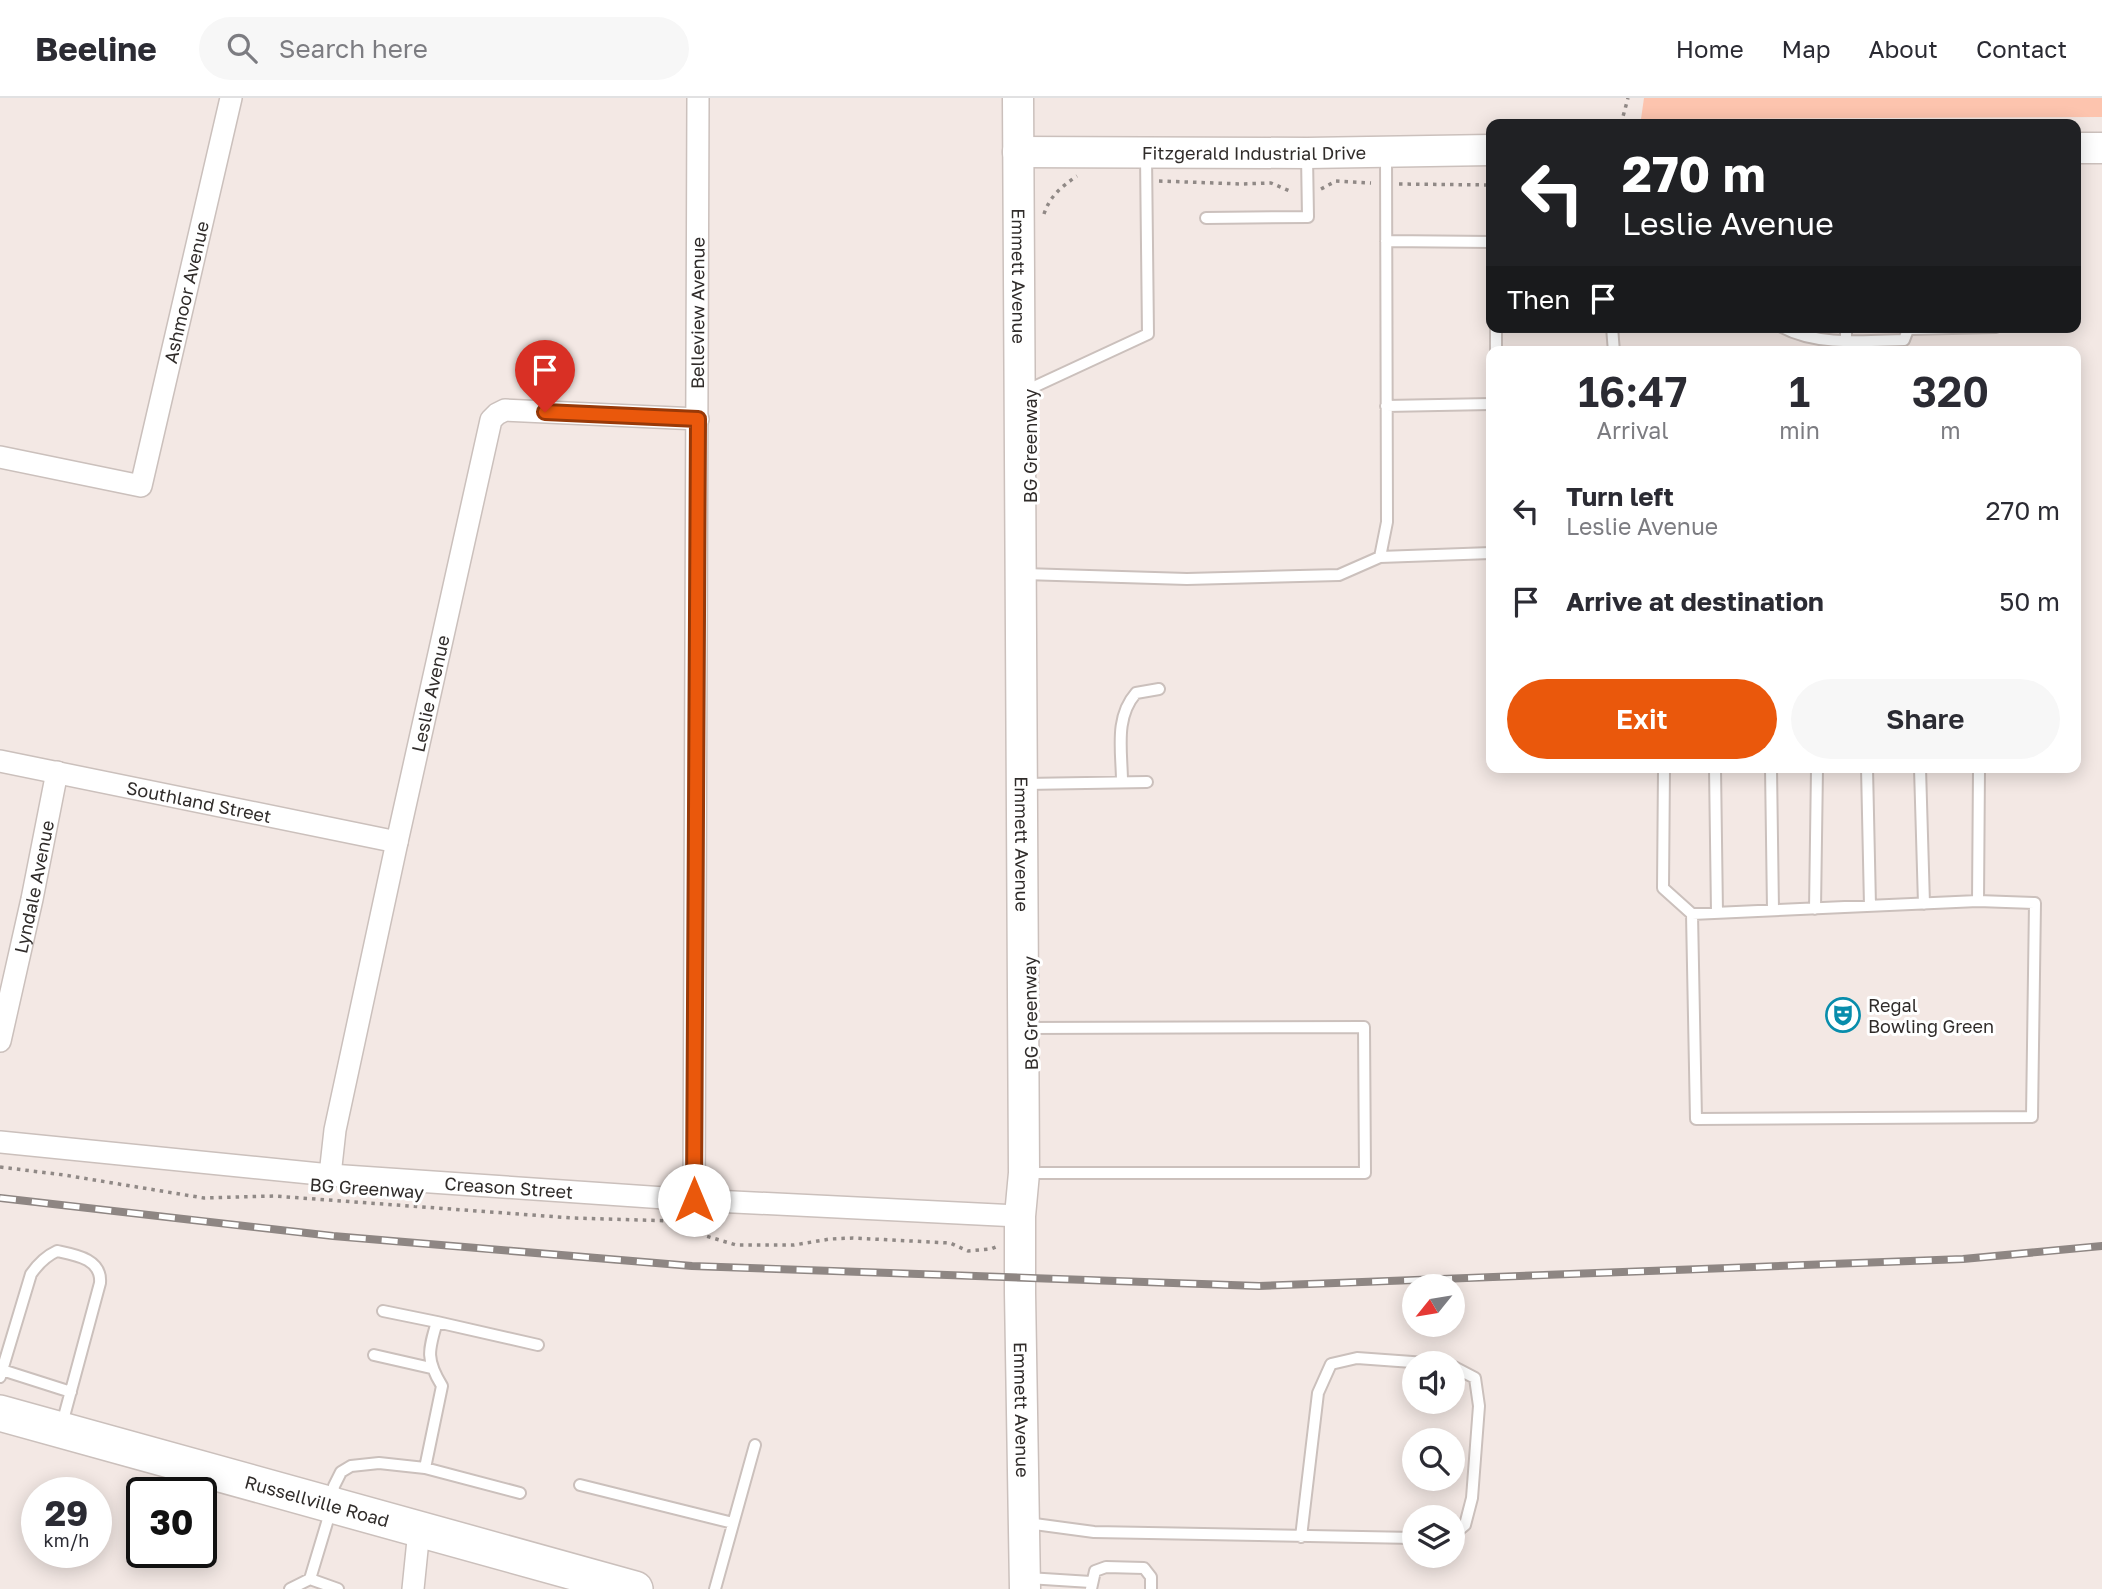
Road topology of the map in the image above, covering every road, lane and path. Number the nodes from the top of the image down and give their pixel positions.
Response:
1 (231, 98) edge
2 (698, 98) edge
3 (1018, 98) edge
4 (1628, 98) edge
5 (1622, 119) edge
6 (2081, 148) edge
7 (2102, 148) edge
8 (1486, 150) edge
9 (1386, 151) junction
10 (1018, 152) junction
11 (1307, 153) junction
12 (1147, 164) junction
13 (1089, 174) dead end
14 (1386, 184) junction
15 (1486, 185) edge
16 (1307, 190) junction
17 (1044, 214) dead end
18 (1206, 218) dead end
19 (1387, 241) junction
20 (1486, 242) edge
21 (1801, 333) edge
22 (1903, 333) edge
23 (1843, 346) edge
24 (1850, 346) edge
25 (1020, 393) junction
26 (1486, 404) edge
27 (1387, 406) junction
28 (698, 419) junction
29 (0, 457) edge
30 (1486, 553) edge
31 (1380, 557) junction
32 (1021, 574) junction
33 (1159, 690) dead end
34 (0, 761) edge
35 (57, 772) junction
36 (1664, 773) edge
37 (1715, 773) edge
38 (1771, 773) edge
39 (1817, 773) edge
40 (1867, 773) edge
41 (1920, 773) edge
42 (1979, 773) edge
43 (1122, 782) junction
44 (1147, 782) dead end
45 (1022, 784) junction
46 (397, 842) junction
47 (1978, 901) junction
48 (1924, 904) junction
49 (1870, 906) junction
50 (1815, 909) junction
51 (1773, 910) junction
52 (1717, 913) junction
53 (1692, 914) junction
54 (1022, 1028) junction
55 (0, 1041) edge
56 (0, 1143) edge
57 (0, 1167) edge
58 (1024, 1174) junction
59 (330, 1175) junction
60 (694, 1200) junction
61 (1020, 1226) junction
62 (383, 1311) dead end
63 (437, 1322) junction
64 (538, 1345) dead end
65 (374, 1355) dead end
66 (1402, 1361) edge
67 (431, 1368) junction
68 (1, 1373) edge
69 (1465, 1373) edge
70 (71, 1392) junction
71 (0, 1413) edge
72 (60, 1430) junction
73 (755, 1445) dead end
74 (425, 1468) junction
75 (580, 1485) dead end
76 (520, 1493) dead end
77 (332, 1506) junction
78 (733, 1523) junction
79 (1024, 1523) junction
80 (1465, 1525) edge
81 (419, 1530) junction
82 (1301, 1537) junction
83 (1402, 1538) edge
84 (310, 1579) junction
85 (579, 1582) edge
86 (1025, 1583) edge
87 (1091, 1585) edge
88 (290, 1589) edge
89 (338, 1589) edge
90 (413, 1589) edge
91 (635, 1589) edge
92 (715, 1589) edge
93 (1151, 1589) edge

1 - 29 street, Ashmoor Avenue
2 - 28 street, Belleview Avenue
3 - 10 street, Emmett Avenue
4 - 5 path
6 - 7 street
8 - 9 street, Fitzgerald Industrial Drive
9 - 11 street, Fitzgerald Industrial Drive
9 - 14 lane
10 - 12 street, Fitzgerald Industrial Drive
10 - 25 street, Emmett Avenue
11 - 12 street, Fitzgerald Industrial Drive
11 - 16 lane
12 - 16 path
12 - 25 lane
13 - 17 path
14 - 15 path
14 - 16 path
14 - 19 lane
16 - 18 lane
19 - 20 lane
19 - 27 lane
21 - 23 lane
22 - 24 lane
25 - 32 street, Emmett Avenue
26 - 27 lane
27 - 31 lane
28 - 46 street, Leslie Avenue
28 - 60 street, Belleview Avenue
30 - 31 lane
31 - 32 lane
32 - 45 street, Emmett Avenue
33 - 43 lane
34 - 35 street, Southland Street
35 - 46 street, Southland Street
35 - 55 street, Lyndale Avenue
36 - 53 lane
37 - 52 lane
38 - 51 lane
39 - 50 lane
40 - 49 lane
41 - 48 lane
42 - 47 lane
43 - 44 lane
43 - 45 lane
45 - 54 street, Emmett Avenue
46 - 59 street, Leslie Avenue
47 - 48 lane
47 - 53 lane
48 - 49 lane
49 - 50 lane
50 - 51 lane
51 - 52 lane
52 - 53 lane
54 - 58 street, Emmett Avenue
54 - 58 lane
56 - 59 street, Creason Street
57 - 61 path, BG Greenway
58 - 61 street, Emmett Avenue
59 - 60 street, Creason Street
60 - 61 street, Creason Street
61 - 79 street, Emmett Avenue
62 - 63 lane
63 - 64 lane
63 - 67 lane
65 - 67 lane
66 - 82 lane
67 - 74 lane
68 - 70 lane
68 - 70 lane
69 - 80 lane
70 - 72 lane
71 - 72 main road, Russellville Road
72 - 77 main road, Russellville Road
73 - 78 lane
74 - 76 lane
74 - 77 lane
75 - 78 lane
77 - 81 main road, Russellville Road
77 - 84 lane
78 - 92 lane
79 - 82 lane
79 - 86 street, Emmett Avenue
81 - 85 main road, Russellville Road
81 - 90 street
82 - 83 lane
84 - 88 lane
84 - 89 lane
85 - 91 main road, Russellville Road
86 - 87 lane
87 - 93 lane

